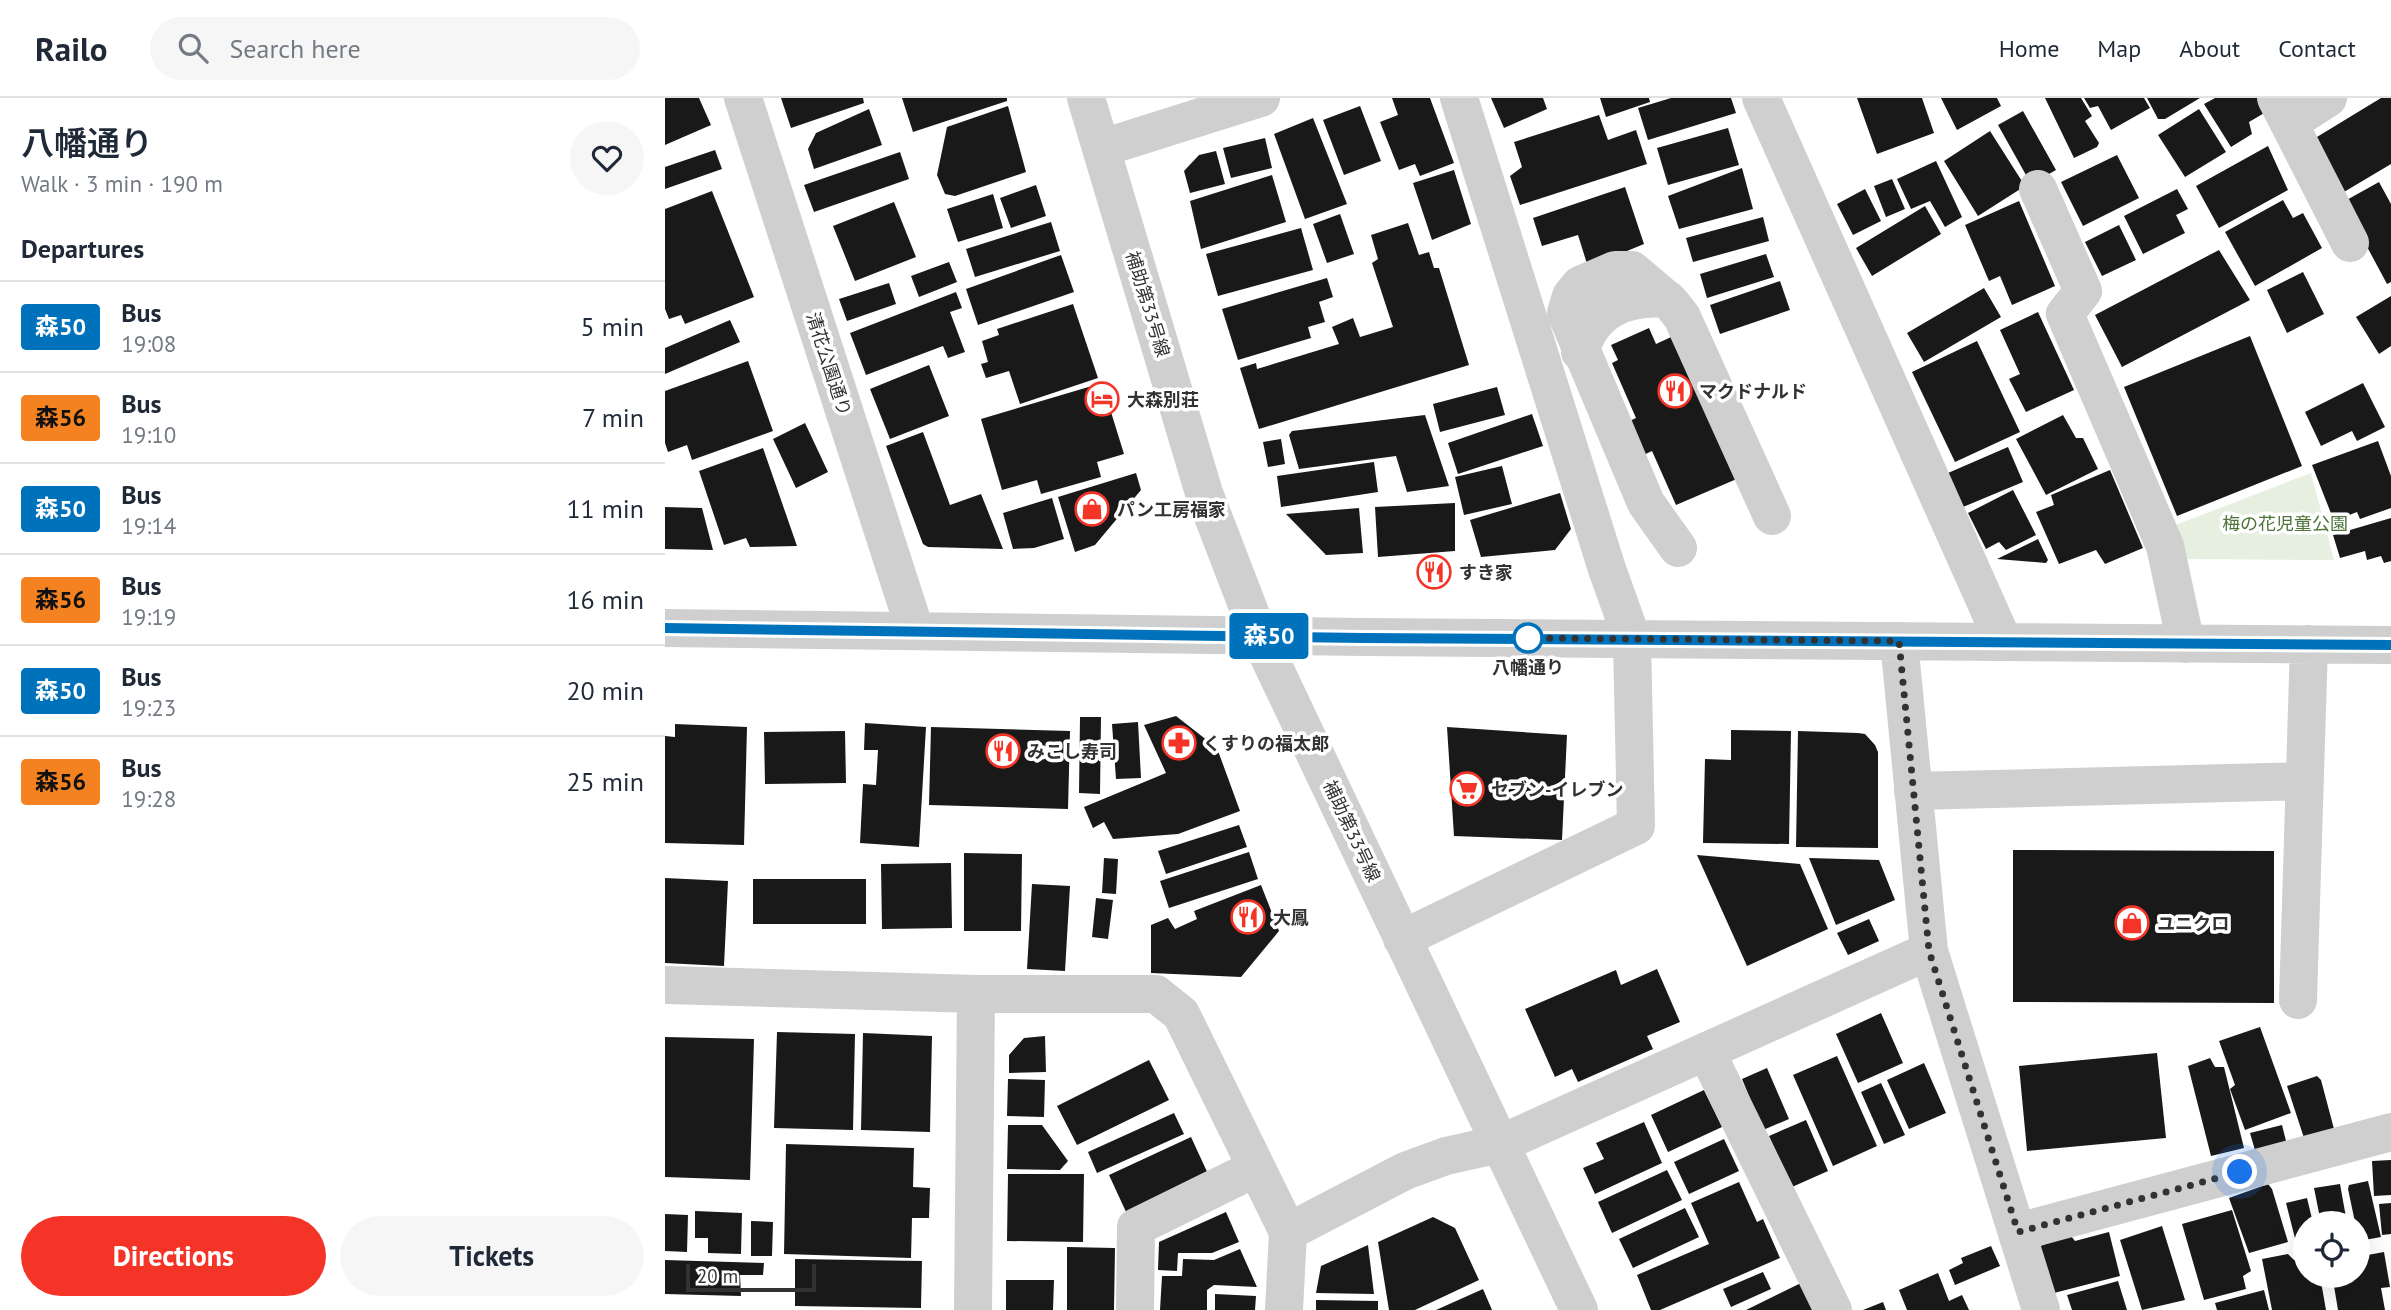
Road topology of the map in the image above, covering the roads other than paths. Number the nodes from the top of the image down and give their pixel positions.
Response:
1 (743, 98) edge
2 (1086, 98) edge
3 (1261, 98) edge
4 (1459, 98) edge
5 (1761, 98) edge
6 (2328, 98) edge
7 (2284, 113) edge
8 (1102, 148) junction
9 (2038, 189) dead end
10 (2350, 243) dead end
11 (1772, 516) dead end
12 (1678, 548) dead end
13 (665, 628) edge
14 (915, 630) junction
15 (1259, 636) junction
16 (1633, 639) junction
17 (1899, 641) junction
18 (2003, 641) junction
19 (2186, 644) junction
20 (2309, 644) junction
21 (2391, 645) edge
22 (2304, 780) junction
23 (1913, 791) junction
24 (1402, 939) junction
25 (1929, 951) junction
26 (665, 985) edge
27 (975, 994) junction
28 (2298, 1000) dead end
29 (1706, 1051) junction
30 (2391, 1132) edge
31 (1500, 1144) junction
32 (1256, 1168) junction
33 (2018, 1232) junction
34 (1288, 1233) junction
35 (2034, 1308) edge
36 (973, 1310) edge
37 (1135, 1310) edge
38 (1283, 1310) edge
39 (1579, 1310) edge
40 (1833, 1310) edge

1 - 14 street, 清花公園通り
2 - 8 street, 補助第33号線
3 - 8 street
4 - 16 street
5 - 18 street
6 - 7 street
7 - 10 street
8 - 15 street, 補助第33号線
9 - 19 street
11 - 12 street
13 - 14 street
14 - 15 street
15 - 16 street
15 - 24 street, 補助第33号線
16 - 17 street
16 - 24 street
17 - 18 street
17 - 23 street
18 - 19 street
19 - 20 street
20 - 21 street
20 - 22 street
22 - 23 street
22 - 28 street
23 - 25 street
24 - 31 street, 補助第33号線
25 - 29 street
25 - 33 street
26 - 27 street
27 - 32 street
27 - 36 street
29 - 31 street
29 - 40 street
30 - 33 street
31 - 34 street
31 - 39 street, 補助第33号線
32 - 34 street
32 - 37 street
33 - 35 street
34 - 38 street

